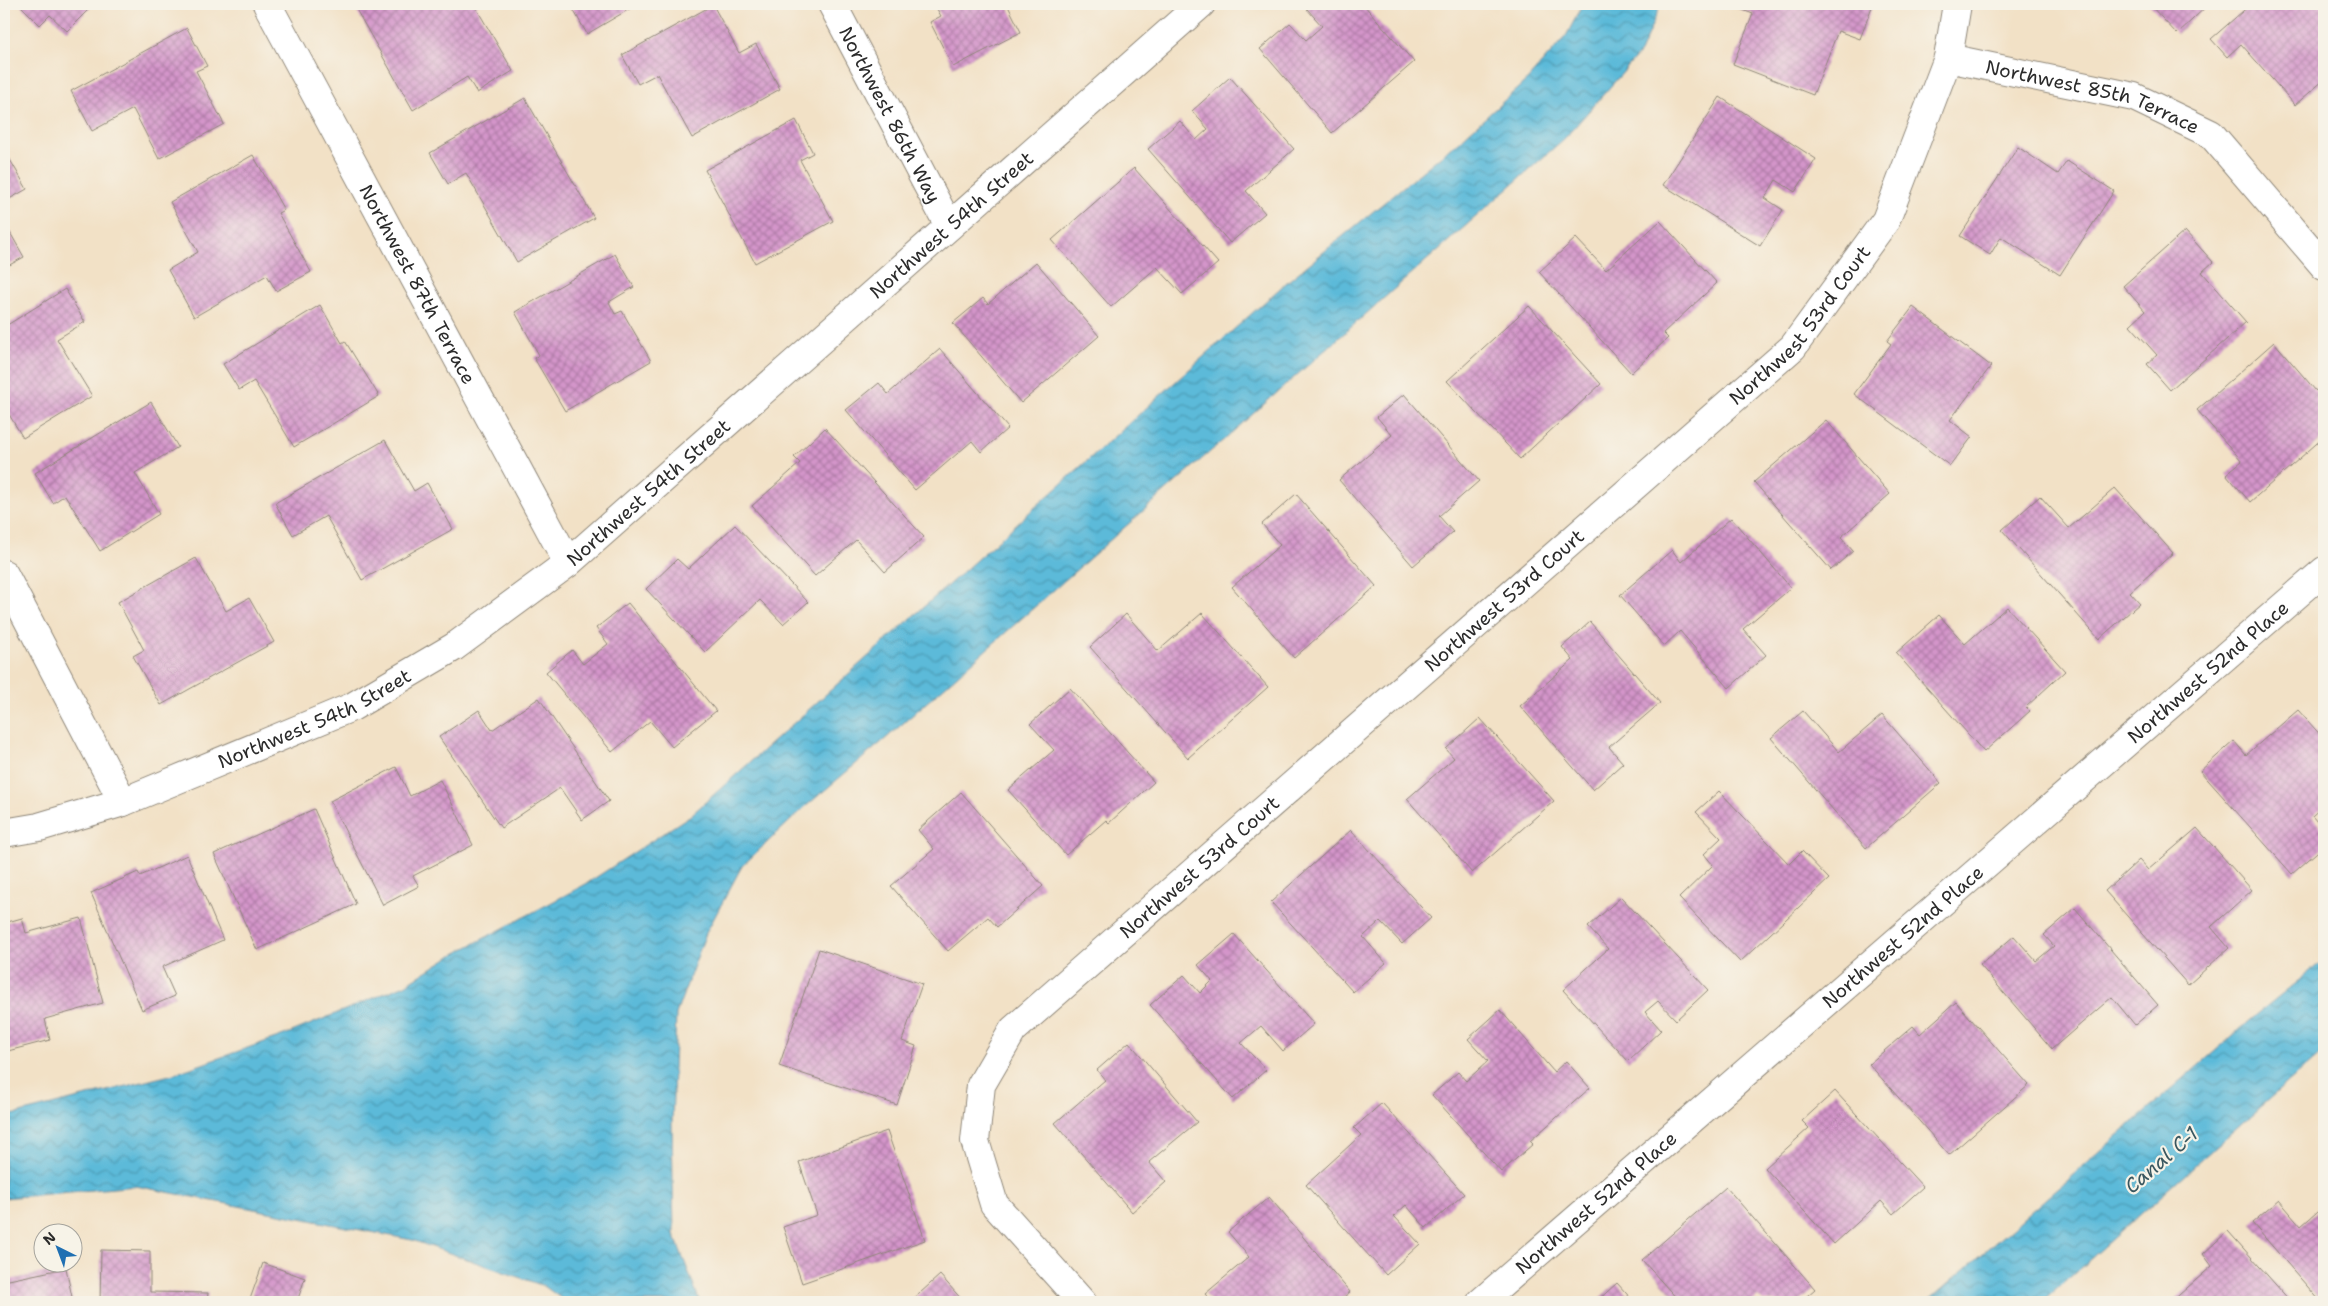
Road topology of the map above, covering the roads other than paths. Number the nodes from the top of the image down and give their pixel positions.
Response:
1 (267, 4) edge
2 (832, 4) edge
3 (1201, 4) edge
4 (1957, 4) edge
5 (1948, 58) junction
6 (949, 226) junction
7 (2324, 266) edge
8 (568, 563) junction
9 (2324, 570) edge
10 (4, 574) edge
11 (123, 802) junction
12 (4, 833) edge
13 (1082, 1302) edge
14 (1481, 1302) edge

1 - 8 street, Northwest 87th Terrace
2 - 6 street, Northwest 86th Way
3 - 6 street, Northwest 54th Street
4 - 5 street, Northwest 53rd Court
5 - 7 street, Northwest 85th Terrace
5 - 13 street, Northwest 53rd Court
6 - 8 street, Northwest 54th Street
8 - 11 street, Northwest 54th Street
9 - 14 street, Northwest 52nd Place
10 - 11 street
11 - 12 street, Northwest 54th Street

